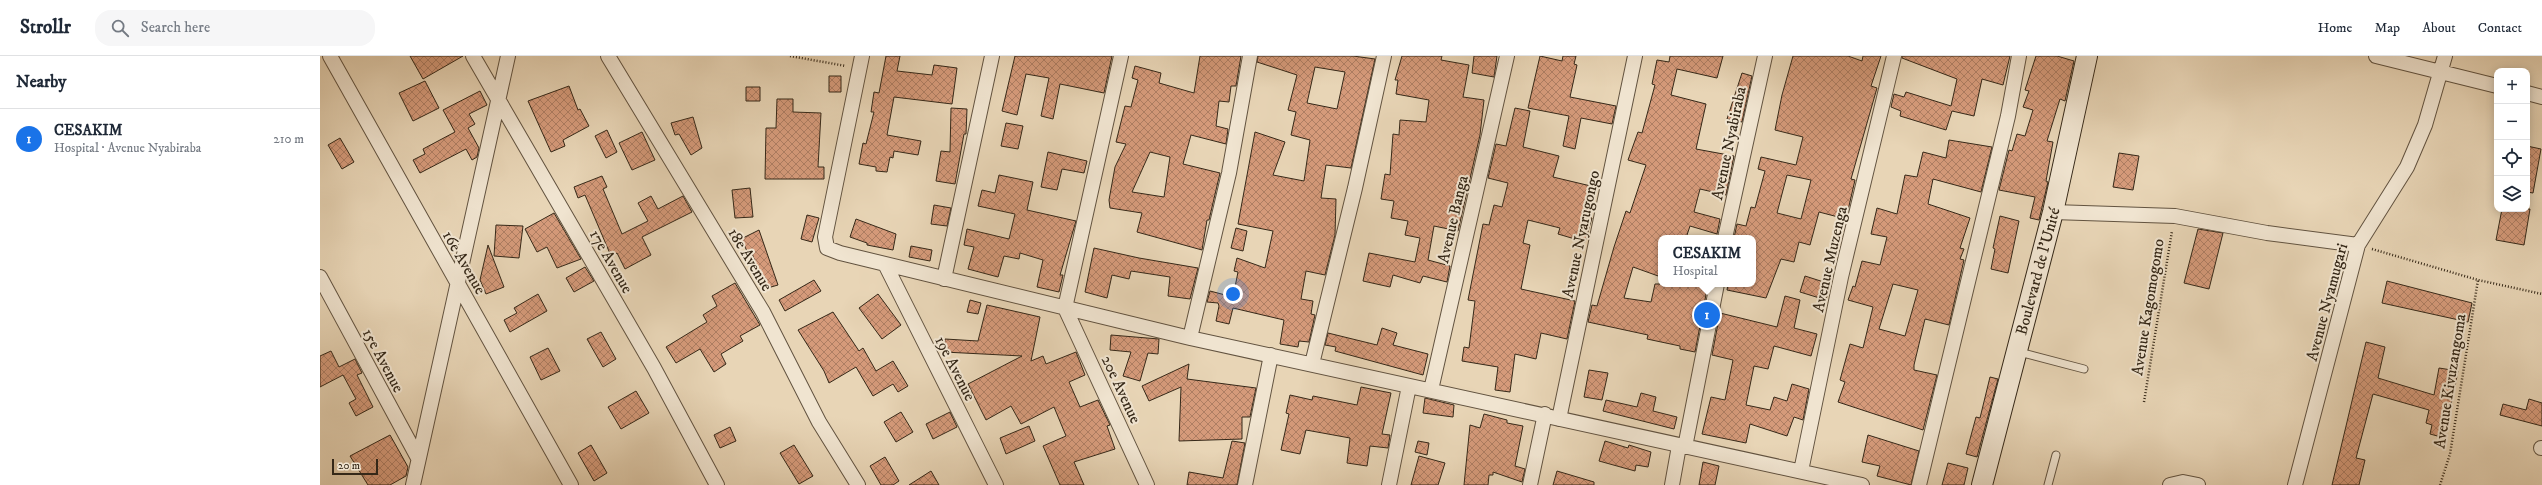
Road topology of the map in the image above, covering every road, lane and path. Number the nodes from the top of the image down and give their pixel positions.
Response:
1 (330, 56) edge
2 (473, 56) edge
3 (508, 56) edge
4 (608, 56) edge
5 (790, 56) edge
6 (992, 56) edge
7 (1121, 56) edge
8 (1250, 56) edge
9 (1384, 56) edge
10 (1507, 56) edge
11 (1635, 56) edge
12 (1765, 56) edge
13 (1894, 56) edge
14 (2019, 56) edge
15 (2087, 56) edge
16 (2376, 56) edge
17 (2445, 56) edge
18 (861, 62) edge
19 (2442, 72) junction
20 (2494, 85) edge
21 (2530, 94) edge
22 (2542, 97) edge
23 (499, 101) junction
24 (2054, 212) junction
25 (2175, 216) junction
26 (1726, 235) edge
27 (2358, 245) junction
28 (886, 266) junction
29 (320, 277) edge
30 (944, 279) junction
31 (2478, 280) junction
32 (458, 283) junction
33 (1715, 287) edge
34 (2542, 294) edge
35 (1066, 308) junction
36 (1190, 338) junction
37 (2016, 351) junction
38 (1270, 355) junction
39 (1312, 364) junction
40 (2084, 369) dead end
41 (1409, 386) junction
42 (1431, 390) junction
43 (2144, 402) dead end
44 (1545, 414) junction
45 (1560, 419) junction
46 (1682, 446) junction
47 (2056, 455) dead end
48 (418, 458) junction
49 (1802, 472) junction
50 (1818, 480) edge
51 (413, 485) edge
52 (571, 485) edge
53 (717, 485) edge
54 (858, 485) edge
55 (996, 485) edge
56 (1147, 485) edge
57 (1245, 485) edge
58 (1389, 485) edge
59 (1530, 485) edge
60 (1672, 485) edge
61 (1862, 485) edge
62 (1919, 485) edge
63 (1982, 485) edge
64 (2048, 485) edge
65 (2170, 485) edge
66 (2198, 485) edge
67 (2295, 485) edge
68 (2440, 485) edge

1 - 32 street, 16e Avenue
2 - 23 street, 17e Avenue
3 - 23 street
4 - 54 street, 18e Avenue
5 - 18 path
6 - 30 street
7 - 35 street
8 - 36 street
9 - 39 street
10 - 42 street, Avenue Banga
11 - 45 street, Avenue Nyarugongo
12 - 26 street, Avenue Nyabiraba
13 - 49 street, Avenue Muzenga
14 - 62 street
15 - 24 street, Boulevard de l'Unité
16 - 19 street
17 - 19 street, Avenue Nyamugari
18 - 28 street
19 - 20 street
19 - 27 street, Avenue Nyamugari
21 - 22 street
23 - 32 street
23 - 53 street, 17e Avenue
24 - 25 street
24 - 37 street, Boulevard de l'Unité
25 - 27 street
25 - 43 path, Avenue Kagomogomo
27 - 31 path
27 - 67 street, Avenue Nyamugari
28 - 30 street
28 - 55 street, 19e Avenue
29 - 48 street, 15e Avenue
30 - 35 street
31 - 34 path
31 - 68 path, Avenue Kivuzangoma
32 - 48 street
32 - 52 street, 16e Avenue
33 - 46 street
35 - 36 street
35 - 56 street, 20e Avenue
36 - 38 street
37 - 40 lane
37 - 63 street, Boulevard de l'Unité
38 - 39 street
38 - 57 street
39 - 41 street
41 - 42 street
41 - 58 street
42 - 44 street
44 - 45 street
44 - 59 street
45 - 46 street
46 - 49 street
46 - 60 street
47 - 64 lane
48 - 51 street
49 - 50 street
50 - 61 street
65 - 66 street

